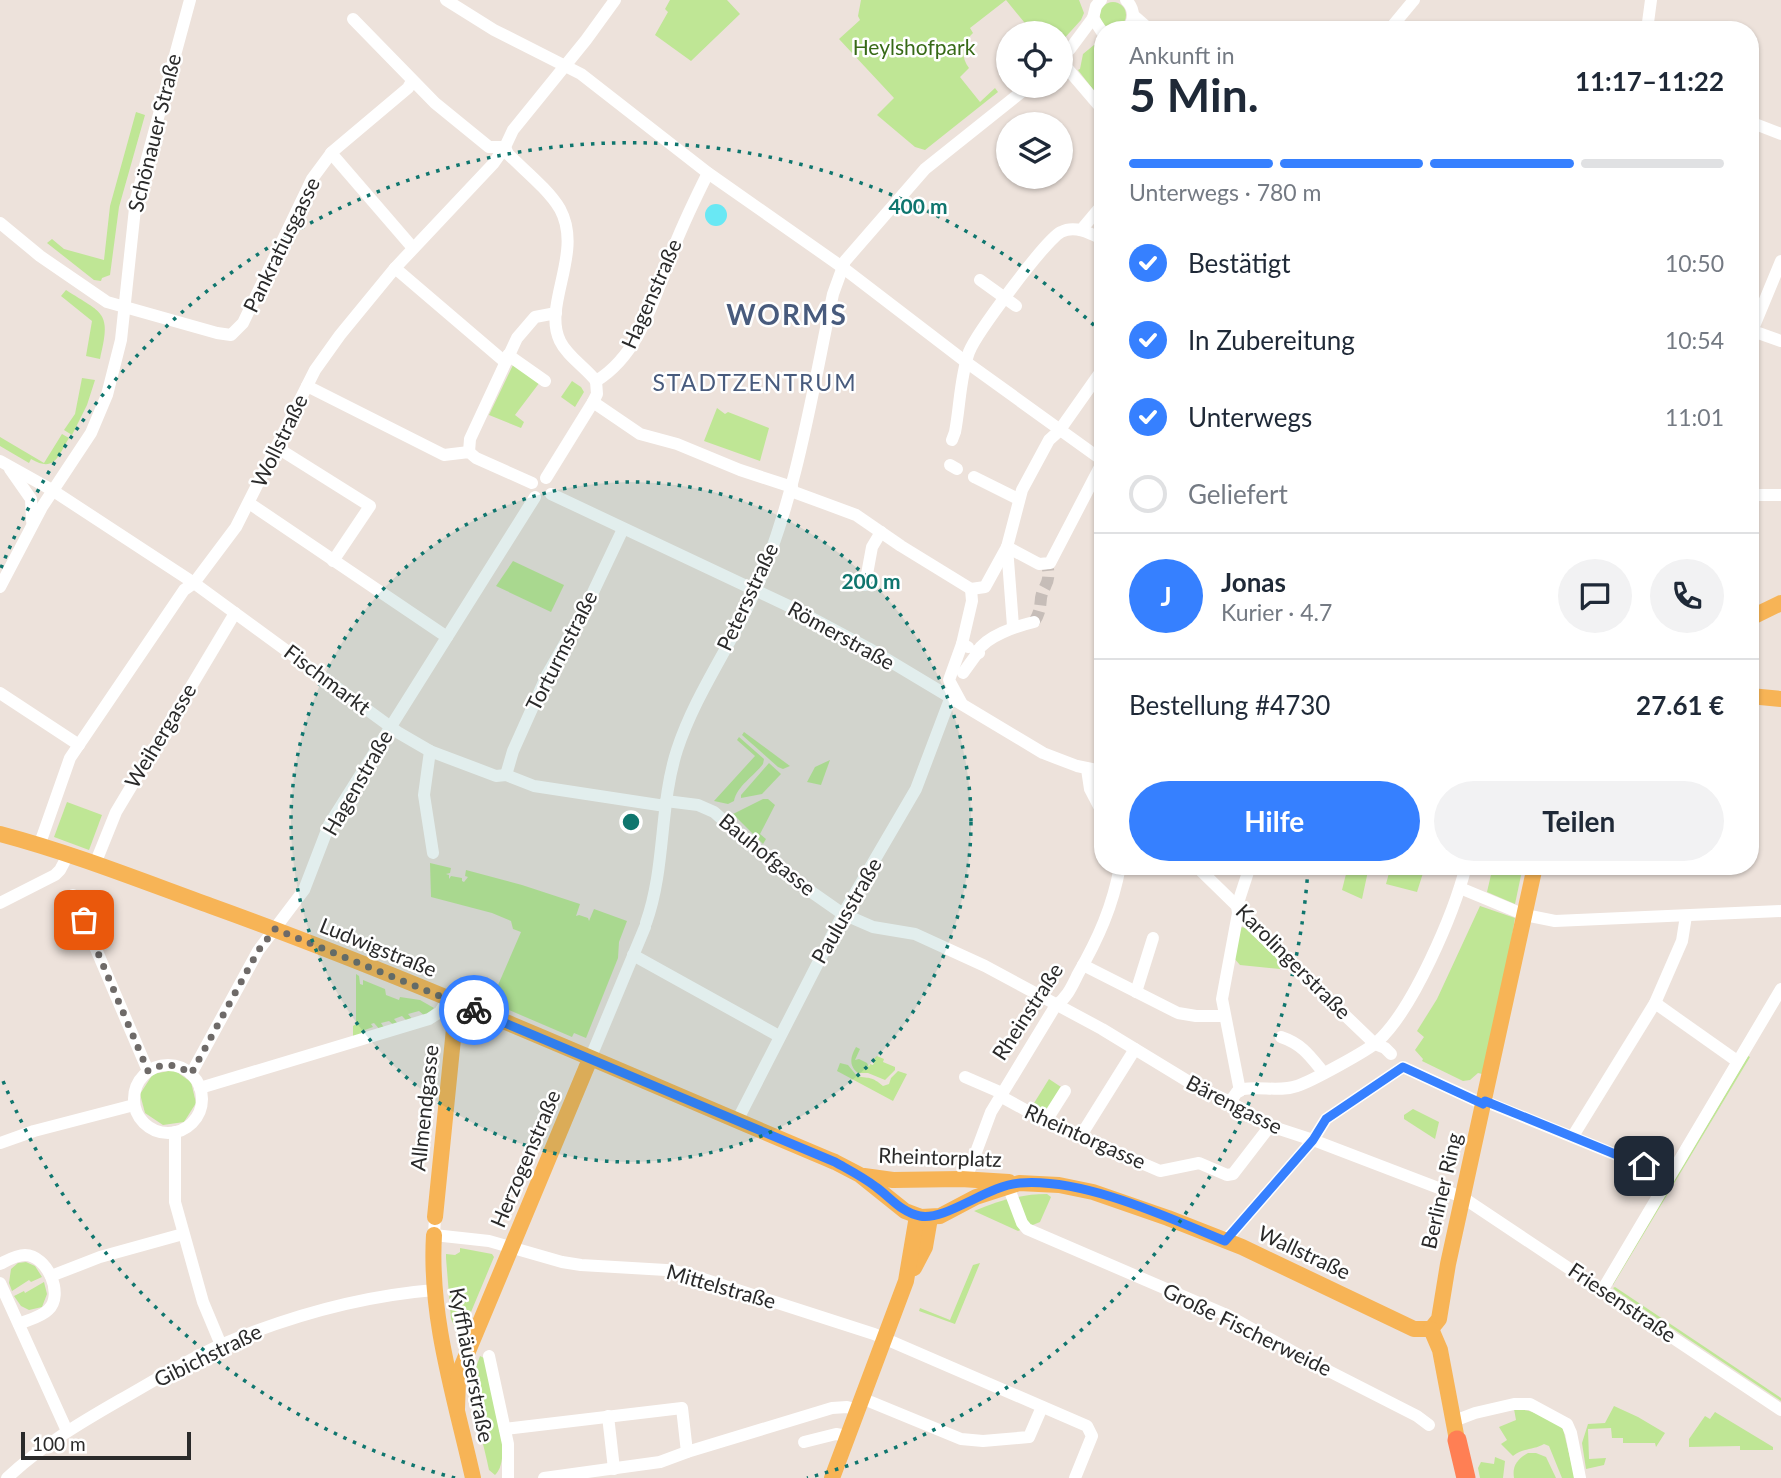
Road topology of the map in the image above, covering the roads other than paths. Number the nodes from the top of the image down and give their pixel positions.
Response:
1 (190, 0) edge
2 (446, 0) edge
3 (615, 0) edge
4 (1651, 0) edge
5 (1411, 1) edge
6 (1095, 7) edge
7 (353, 19) dead end
8 (1396, 21) edge
9 (1648, 21) edge
10 (1094, 38) edge
11 (1073, 46) edge
12 (1073, 53) edge
13 (566, 66) junction
14 (1073, 68) edge
15 (412, 81) junction
16 (1014, 98) edge
17 (1094, 98) edge
18 (1759, 125) edge
19 (1781, 134) edge
20 (505, 147) junction
21 (331, 153) junction
22 (708, 173) junction
23 (1094, 215) edge
24 (0, 223) edge
25 (1081, 230) junction
26 (1094, 238) edge
27 (413, 248) junction
28 (1781, 261) edge
29 (842, 267) junction
30 (395, 268) junction
31 (980, 280) dead end
32 (1011, 302) junction
33 (125, 309) junction
34 (556, 309) junction
35 (1759, 313) edge
36 (1759, 334) edge
37 (1781, 341) edge
38 (507, 358) junction
39 (966, 362) junction
40 (545, 381) dead end
41 (596, 381) junction
42 (1094, 381) edge
43 (307, 386) junction
44 (593, 402) junction
45 (1059, 430) junction
46 (952, 440) dead end
47 (276, 447) junction
48 (469, 452) junction
49 (1094, 456) edge
50 (3, 462) edge
51 (974, 477) dead end
52 (546, 478) junction
53 (1094, 478) edge
54 (532, 484) junction
55 (792, 489) junction
56 (52, 490) junction
57 (551, 494) junction
58 (1759, 495) edge
59 (1781, 495) edge
60 (535, 497) junction
61 (1018, 499) junction
62 (249, 503) junction
63 (32, 525) junction
64 (623, 529) junction
65 (881, 532) junction
66 (1007, 547) junction
67 (333, 561) junction
68 (194, 583) junction
69 (865, 585) dead end
70 (0, 587) edge
71 (971, 589) junction
72 (756, 590) junction
73 (1781, 603) edge
74 (235, 613) junction
75 (1759, 614) edge
76 (1034, 622) dead end
77 (1013, 626) junction
78 (447, 637) junction
79 (973, 649) junction
80 (958, 683) junction
81 (0, 693) edge
82 (1759, 697) edge
83 (1781, 699) edge
84 (390, 727) junction
85 (79, 745) junction
86 (430, 751) junction
87 (1087, 769) junction
88 (1094, 770) edge
89 (506, 775) junction
90 (1094, 797) edge
91 (665, 804) junction
92 (0, 834) edge
93 (39, 846) junction
94 (433, 852) dead end
95 (68, 855) junction
96 (95, 864) junction
97 (1117, 875) edge
98 (1205, 875) edge
99 (1247, 875) edge
100 (1464, 875) edge
101 (1533, 875) edge
102 (1460, 888) junction
103 (73, 895) dead end
104 (0, 903) edge
105 (1237, 909) junction
106 (1781, 911) edge
107 (843, 914) junction
108 (1525, 915) junction
109 (1686, 916) junction
110 (645, 925) joint
111 (275, 929) junction
112 (1153, 937) dead end
113 (633, 955) junction
114 (1083, 965) junction
115 (1781, 989) edge
116 (1136, 992) junction
117 (454, 1002) junction
118 (1655, 1003) junction
119 (1056, 1005) junction
120 (1224, 1016) junction
121 (779, 1036) junction
122 (1281, 1037) dead end
123 (1375, 1044) junction
124 (1135, 1049) junction
125 (590, 1059) junction
126 (1396, 1060) junction
127 (1737, 1061) junction
128 (148, 1071) junction
129 (1323, 1072) junction
130 (191, 1074) junction
131 (965, 1077) dead end
132 (200, 1088) junction
133 (1065, 1091) dead end
134 (1240, 1091) junction
135 (1001, 1095) junction
136 (1230, 1102) junction
137 (1484, 1102) junction
138 (134, 1105) junction
139 (737, 1121) junction
140 (1046, 1121) junction
141 (1269, 1126) junction
142 (175, 1132) junction
143 (1573, 1136) junction
144 (1080, 1137) junction
145 (1313, 1140) junction
146 (0, 1143) edge
147 (860, 1175) junction
148 (1668, 1176) junction
149 (965, 1179) junction
150 (1013, 1184) junction
151 (1462, 1197) junction
152 (436, 1217) joint
153 (923, 1217) junction
154 (183, 1234) junction
155 (434, 1235) junction
156 (1225, 1241) junction
157 (512, 1247) junction
158 (0, 1264) edge
159 (51, 1276) junction
160 (0, 1283) edge
161 (1603, 1289) junction
162 (433, 1290) junction
163 (3, 1298) edge
164 (19, 1324) junction
165 (1431, 1329) junction
166 (885, 1338) junction
167 (220, 1345) junction
168 (489, 1356) dead end
169 (858, 1406) junction
170 (1042, 1407) junction
171 (457, 1409) junction
172 (1781, 1410) edge
173 (608, 1416) junction
174 (1429, 1425) dead end
175 (505, 1429) junction
176 (67, 1431) junction
177 (1456, 1431) junction
178 (847, 1436) junction
179 (804, 1442) dead end
180 (687, 1452) junction
181 (614, 1469) junction
182 (837, 1476) edge
183 (7, 1478) edge
184 (473, 1478) edge
185 (508, 1478) edge
186 (544, 1478) edge
187 (1075, 1478) edge
188 (1466, 1478) edge
189 (1580, 1478) edge

1 - 33 street, Schönauer Straße
2 - 13 street
3 - 13 street, Wollstraße
4 - 9 street
5 - 8 street
6 - 11 street
7 - 15 street
10 - 12 street
13 - 20 street, Wollstraße
13 - 22 street
14 - 17 street
15 - 20 street
15 - 21 street, Pankratiusgasse
16 - 29 street, Petersstraße
18 - 19 street
20 - 27 street, Wollstraße
20 - 34 street
21 - 27 street
21 - 33 street, Pankratiusgasse
22 - 29 street
22 - 41 street, Hagenstraße
23 - 25 street
24 - 33 street
25 - 26 street
25 - 32 street
27 - 30 street, Wollstraße
28 - 35 street
29 - 39 street
29 - 55 street, Petersstraße
30 - 38 street
30 - 43 street, Wollstraße
31 - 32 street
32 - 39 street
33 - 56 street, Schönauer Straße
34 - 38 street
34 - 41 street
36 - 37 street
38 - 40 street
38 - 48 street
39 - 45 street
39 - 46 street
41 - 44 street
42 - 45 street
43 - 47 street, Wollstraße
43 - 48 street
44 - 52 street
44 - 55 street
45 - 49 street
45 - 61 street
47 - 62 street, Wollstraße
47 - 67 street
48 - 54 street
50 - 56 street, Fischmarkt
50 - 63 street
51 - 61 street
52 - 54 street
52 - 57 street
53 - 66 street
54 - 60 street
55 - 65 street
55 - 72 street, Petersstraße
56 - 63 street, Schönauer Straße
56 - 68 street, Fischmarkt
57 - 60 street
57 - 64 street, Römerstraße
58 - 59 street
60 - 78 street, Hagenstraße
61 - 66 street
62 - 67 street
62 - 68 street, Wollstraße
63 - 70 street, Schönauer Straße
64 - 72 street, Römerstraße
64 - 89 street, Torturmstraße
65 - 69 street
65 - 71 street
66 - 71 street
66 - 77 street
67 - 78 street
68 - 74 street, Fischmarkt
68 - 85 street, Wollstraße
71 - 79 street
72 - 80 street, Römerstraße
72 - 91 street, Petersstraße
73 - 75 main road
74 - 84 street, Fischmarkt
74 - 96 street, Weihergasse
76 - 77 street
77 - 79 street
78 - 84 street, Hagenstraße
79 - 80 street
79 - 80 street
80 - 87 street, Römerstraße
80 - 107 street, Paulusstraße
81 - 85 street
82 - 83 main road
84 - 86 street, Fischmarkt
84 - 111 street, Hagenstraße
85 - 93 street, Wollstraße
86 - 89 street, Fischmarkt
86 - 94 street
87 - 88 street, Römerstraße
87 - 90 street
89 - 91 street, Bauhofgasse
91 - 107 street, Bauhofgasse
91 - 110 street, Petersstraße
92 - 93 main road, Ludwigstraße
93 - 95 main road, Ludwigstraße
95 - 96 main road, Ludwigstraße
95 - 104 street
96 - 111 main road, Ludwigstraße
97 - 114 street, Rheinstraße
98 - 105 street, Karolingerstraße
99 - 105 street
100 - 102 street
101 - 108 main road, Berliner Ring
102 - 108 street
102 - 123 street
103 - 128 street
105 - 120 street
105 - 123 street, Karolingerstraße
106 - 109 street
107 - 119 street, Bauhofgasse
107 - 121 street, Paulusstraße
108 - 109 street
108 - 137 main road, Berliner Ring
109 - 118 street
110 - 113 street, Herzogenstraße
111 - 117 main road, Ludwigstraße
111 - 130 street, Hagenstraße
112 - 116 street
113 - 121 street
113 - 125 street, Herzogenstraße
114 - 116 street
114 - 119 street, Rheinstraße
115 - 127 street
116 - 120 street
117 - 125 main road, Ludwigstraße
117 - 132 street
117 - 152 main road, Allmendgasse
118 - 127 street
118 - 143 street
119 - 124 street, Bärengasse
119 - 135 street, Rheinstraße
120 - 134 street
121 - 139 street, Paulusstraße
122 - 129 street
123 - 126 street, Karolingerstraße
123 - 129 street
124 - 136 street, Bärengasse
124 - 144 street
125 - 139 main road, Ludwigstraße
125 - 157 main road, Herzogenstraße
126 - 137 street, Karolingerstraße
126 - 145 street
127 - 148 street
128 - 130 street
128 - 138 street
129 - 134 street
130 - 132 street
131 - 135 street, Rheintorgasse
132 - 142 street
133 - 140 street
134 - 136 street
135 - 140 street, Rheintorgasse
135 - 149 street, Rheinstraße
136 - 141 street, Bärengasse
137 - 143 street, Karolingerstraße
137 - 151 main road, Berliner Ring
138 - 142 street
138 - 146 street
139 - 147 main road, Ludwigstraße
140 - 144 street, Rheintorgasse
141 - 144 street, Rheintorgasse
141 - 145 street, Bärengasse
142 - 154 street
143 - 148 street, Karolingerstraße
145 - 151 street, Bärengasse
145 - 156 street
147 - 149 main road, Rheintorplatz
147 - 153 main road, Ludwigstraße
148 - 161 street
149 - 150 main road, Rheintorplatz
150 - 153 main road, Wallstraße
150 - 156 main road, Wallstraße
150 - 174 street, Große Fischerweide
151 - 161 street, Friesenstraße
151 - 165 main road, Berliner Ring
152 - 155 street, Kyffhäuserstraße
153 - 166 main road
154 - 159 street
154 - 167 street
155 - 157 street, Mittelstraße
155 - 162 main road, Kyffhäuserstraße
156 - 165 main road, Wallstraße
157 - 166 street, Mittelstraße
157 - 171 main road, Herzogenstraße
158 - 159 street
159 - 164 street
160 - 163 street
161 - 172 street, Friesenstraße
162 - 167 street, Gibichstraße
162 - 171 main road, Kyffhäuserstraße
163 - 164 street
164 - 176 street
165 - 177 main road
166 - 169 main road
166 - 170 street, Mittelstraße
167 - 176 street, Gibichstraße
168 - 175 street, Kyffhäuserstraße
169 - 170 street
169 - 178 main road
169 - 180 street
170 - 187 street, Mittelstraße
171 - 184 main road, Kyffhäuserstraße
173 - 175 street
173 - 180 street
173 - 181 street
175 - 185 street, Kyffhäuserstraße
176 - 183 street, Gibichstraße
177 - 188 highway
177 - 189 street
178 - 179 street
178 - 182 main road
180 - 181 street
181 - 186 street

